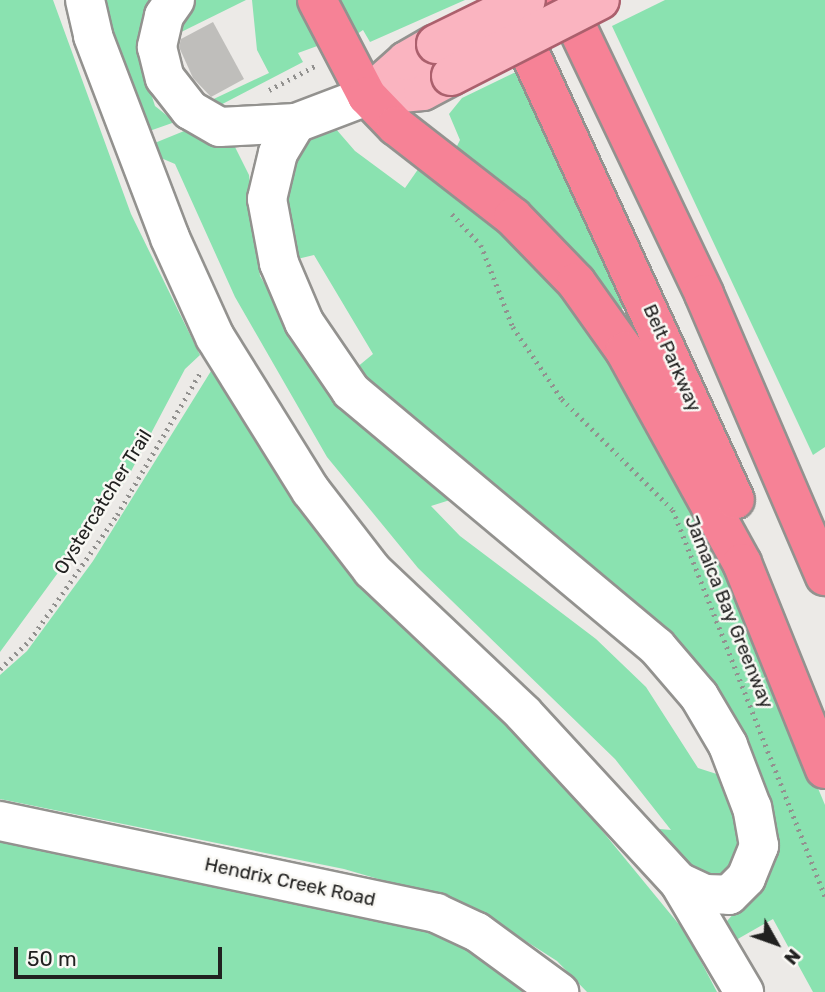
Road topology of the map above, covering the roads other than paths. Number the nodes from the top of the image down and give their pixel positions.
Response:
1 (85, 0) edge
2 (175, 0) edge
3 (317, 0) edge
4 (505, 0) edge
5 (526, 0) edge
6 (564, 0) edge
7 (600, 0) edge
8 (443, 60) junction
9 (367, 96) junction
10 (296, 123) junction
11 (825, 576) edge
12 (825, 722) edge
13 (825, 769) edge
14 (0, 821) edge
15 (679, 882) junction
16 (559, 992) edge
17 (744, 992) edge

1 - 15 street
2 - 10 street
3 - 9 highway
4 - 12 highway, Belt Parkway
5 - 8 main road, bridge
6 - 11 highway
7 - 8 main road, bridge
8 - 9 main road
9 - 10 street
9 - 13 highway
10 - 15 street
14 - 16 street, Hendrix Creek Road
15 - 17 street

